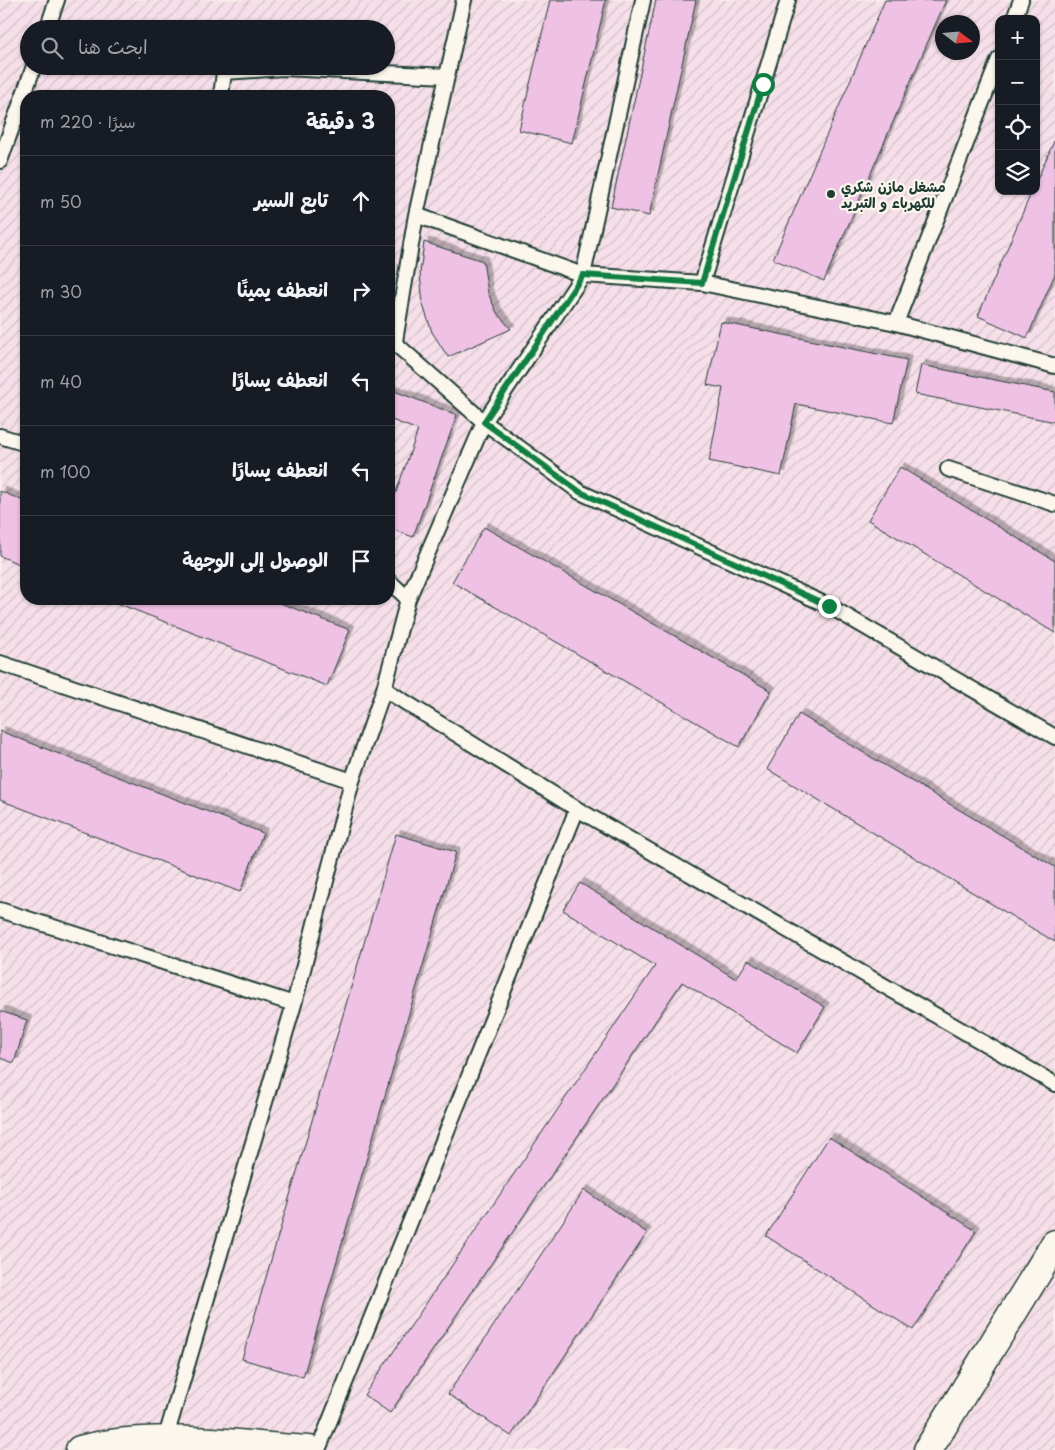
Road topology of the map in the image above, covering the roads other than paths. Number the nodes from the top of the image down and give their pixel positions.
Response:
1 (57, 0) edge
2 (464, 0) edge
3 (643, 0) edge
4 (788, 0) edge
5 (1021, 0) edge
6 (1015, 15) edge
7 (50, 20) edge
8 (998, 60) edge
9 (395, 73) edge
10 (31, 75) edge
11 (224, 75) edge
12 (447, 76) junction
13 (25, 90) edge
14 (222, 90) edge
15 (20, 105) edge
16 (0, 161) edge
17 (416, 215) junction
18 (583, 275) junction
19 (702, 283) junction
20 (896, 323) junction
21 (395, 324) edge
22 (395, 343) edge
23 (1055, 366) edge
24 (484, 422) junction
25 (0, 436) edge
26 (20, 442) edge
27 (948, 469) dead end
28 (1055, 504) edge
29 (395, 586) edge
30 (408, 598) junction
31 (0, 663) edge
32 (384, 689) junction
33 (1055, 737) edge
34 (352, 781) junction
35 (576, 809) junction
36 (0, 910) edge
37 (294, 1004) junction
38 (1055, 1084) edge
39 (1055, 1244) edge
40 (165, 1440) junction
41 (80, 1450) edge
42 (309, 1450) edge
43 (318, 1450) edge
44 (928, 1450) edge

1 - 7 lane
2 - 12 lane
3 - 18 lane
4 - 19 lane
5 - 6 lane
8 - 20 lane
9 - 12 lane
10 - 13 lane
11 - 14 lane
12 - 17 lane
15 - 16 lane
17 - 18 lane
17 - 21 lane
18 - 19 lane
18 - 24 lane
19 - 20 lane
20 - 23 lane
22 - 24 lane
24 - 30 lane
24 - 33 lane
25 - 26 lane
27 - 28 lane
29 - 30 lane
30 - 32 lane
31 - 34 lane
32 - 34 lane
32 - 35 lane
34 - 37 lane
35 - 38 lane
35 - 43 lane
36 - 37 lane
37 - 40 lane
39 - 44 street
40 - 41 street
40 - 42 street

